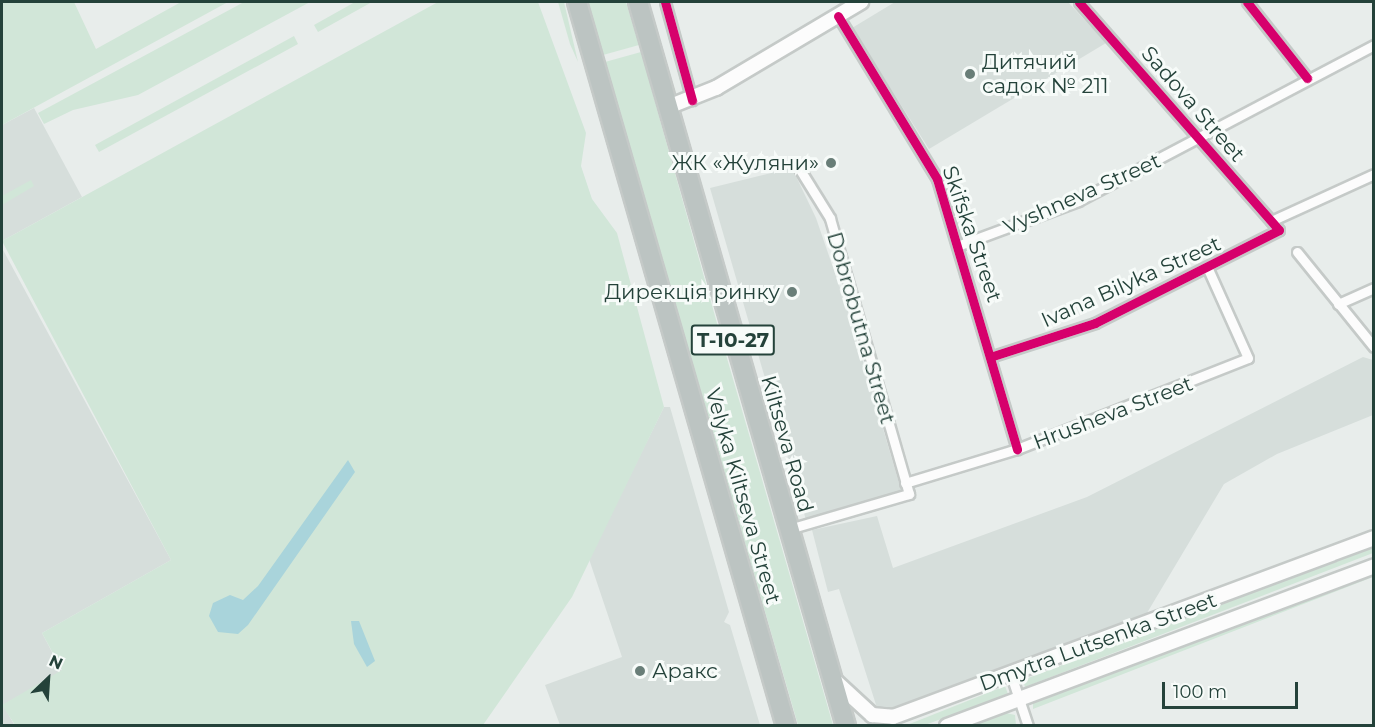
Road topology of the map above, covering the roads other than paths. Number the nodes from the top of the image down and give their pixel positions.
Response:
1 (577, 2) edge
2 (638, 2) edge
3 (665, 2) edge
4 (861, 2) edge
5 (1079, 2) edge
6 (1247, 2) edge
7 (838, 16) junction
8 (1374, 45) edge
9 (1307, 78) junction
10 (692, 100) junction
11 (668, 106) junction
12 (1202, 139) junction
13 (799, 168) dead end
14 (1374, 174) edge
15 (1271, 221) junction
16 (1280, 230) joint
17 (960, 245) junction
18 (1297, 252) dead end
19 (1208, 269) junction
20 (1374, 288) edge
21 (1338, 304) junction
22 (1374, 346) edge
23 (993, 356) junction
24 (1248, 358) joint
25 (1017, 449) junction
26 (905, 483) junction
27 (789, 529) junction
28 (1374, 538) edge
29 (1374, 566) edge
30 (1011, 675) junction
31 (832, 677) junction
32 (1020, 700) junction
33 (786, 726) edge
34 (846, 726) edge
35 (947, 726) edge
36 (1028, 726) edge

1 - 33 highway, Velyka Kiltseva Street / Т-10-27
2 - 11 highway, Kiltseva Road / Т-10-27
3 - 10 street
4 - 7 main road
5 - 12 street, Sadova Street
6 - 9 street
7 - 10 main road
7 - 17 street, Skifska Street
8 - 9 street, Vyshneva Street
9 - 12 street, Vyshneva Street
10 - 11 main road
11 - 27 highway, Kiltseva Road / Т-10-27
12 - 15 street, Sadova Street
12 - 17 street, Vyshneva Street
13 - 26 street, Dobrobutna Street
14 - 15 street
15 - 16 street, Sadova Street
16 - 19 street, Ivana Bilyka Street
17 - 23 street, Skifska Street
18 - 21 street
19 - 23 street, Ivana Bilyka Street
19 - 24 street, Ivana Bilyka Street
20 - 21 street
21 - 22 street
23 - 25 street, Skifska Street
24 - 25 street, Hrusheva Street
25 - 26 street, Hrusheva Street
26 - 27 street, Dobrobutna Street
27 - 31 highway, Kiltseva Road / Т-10-27
28 - 30 main road, Dmytra Lutsenka Street
29 - 32 main road, Dmytra Lutsenka Street
30 - 31 main road, Dmytra Lutsenka Street
30 - 32 street
31 - 34 highway, Kiltseva Road / Т-10-27
32 - 35 main road, Dmytra Lutsenka Street
32 - 36 street

